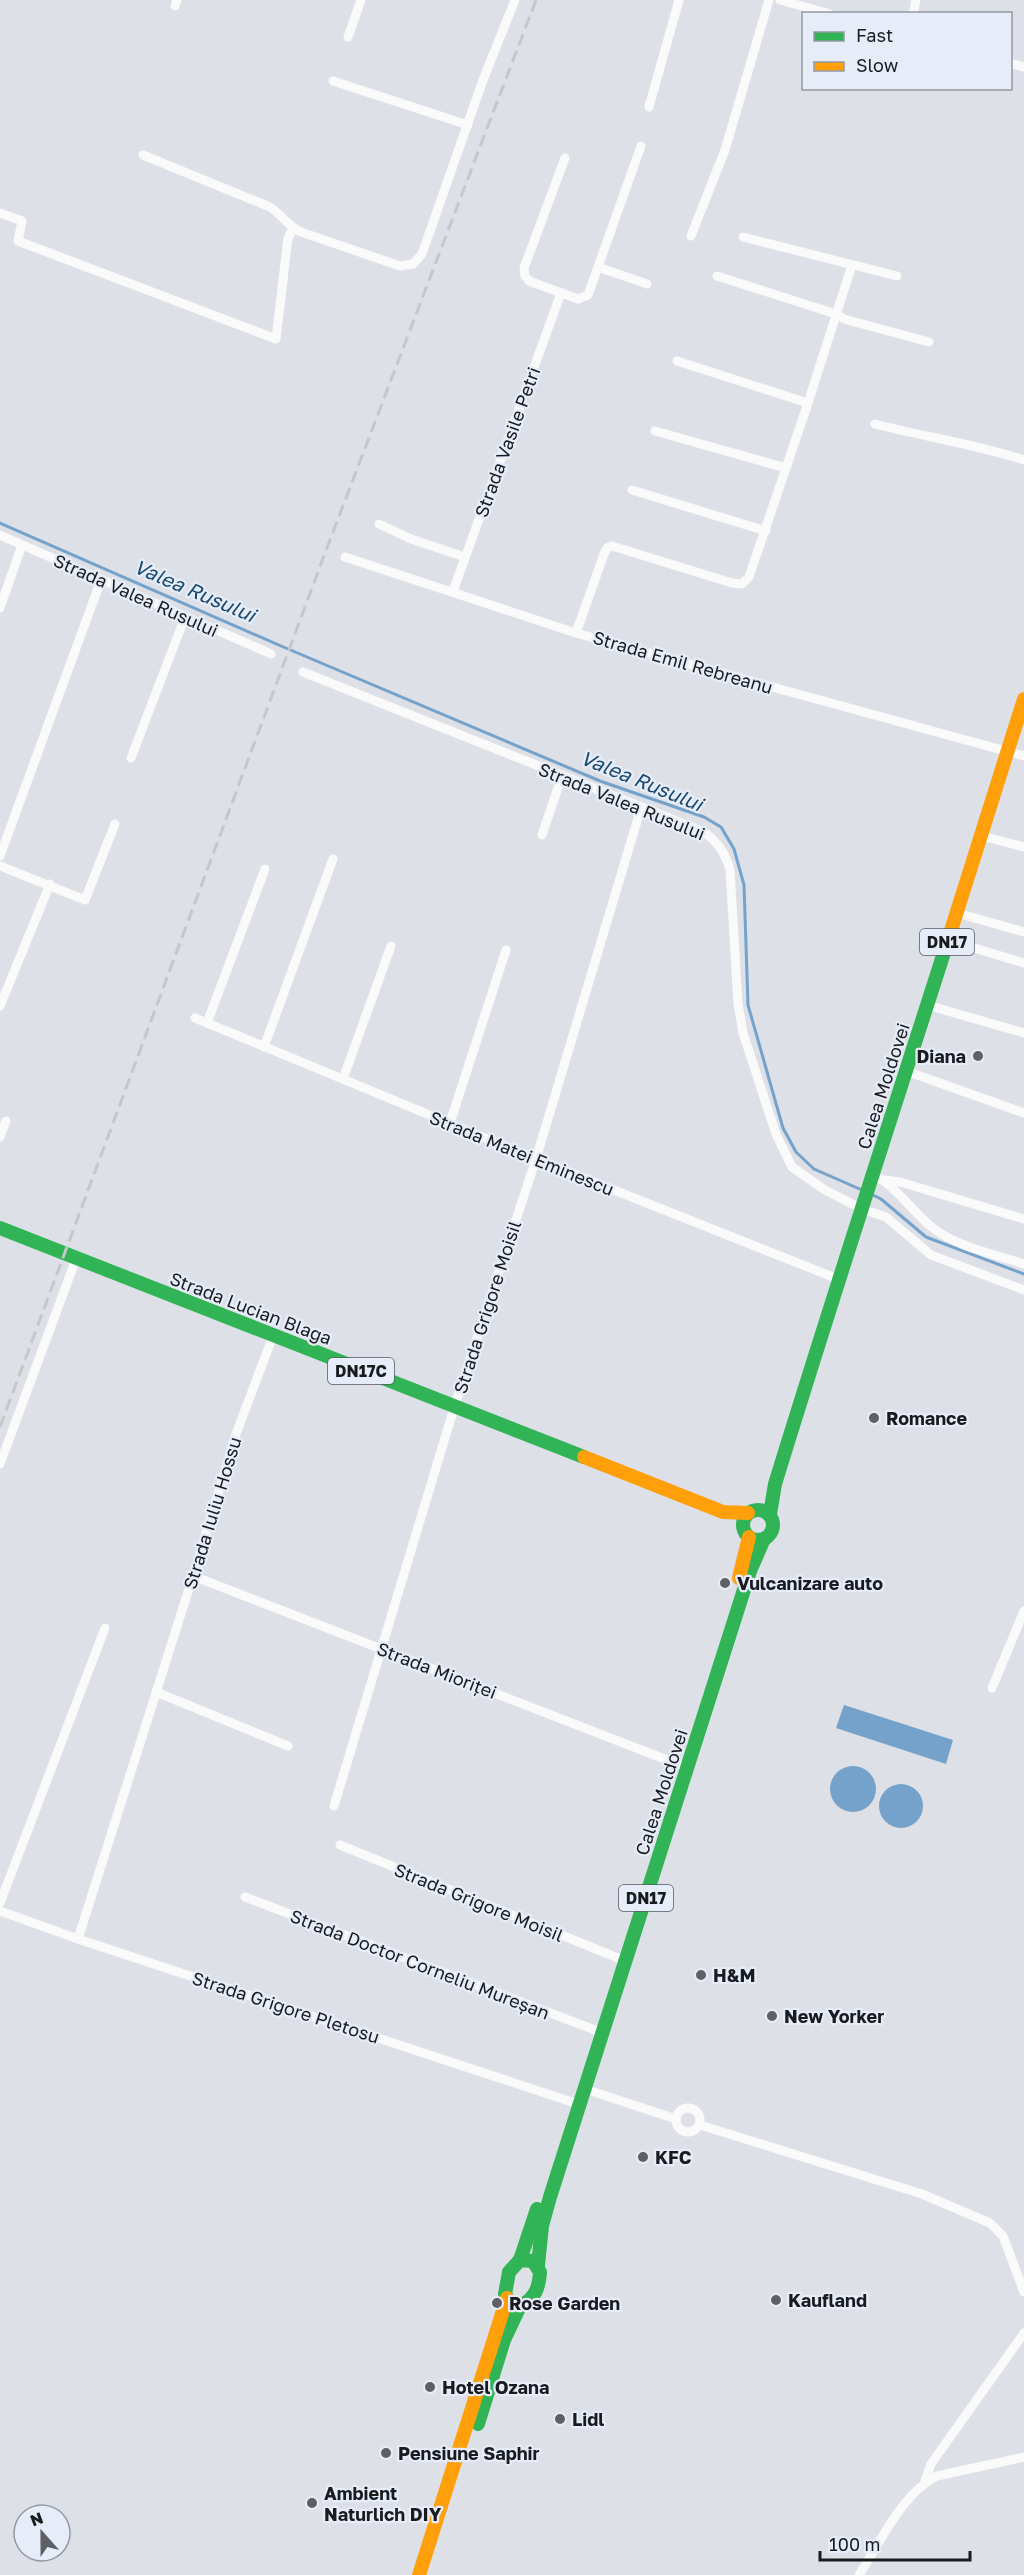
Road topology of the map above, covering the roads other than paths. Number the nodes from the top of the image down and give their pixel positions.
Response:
1 (361, 0) edge
2 (515, 0) edge
3 (679, 0) edge
4 (769, 0) edge
5 (780, 0) edge
6 (823, 12) edge
7 (348, 37) dead end
8 (333, 81) dead end
9 (649, 107) dead end
10 (468, 125) junction
11 (641, 146) dead end
12 (143, 155) dead end
13 (565, 158) dead end
14 (0, 213) edge
15 (292, 229) junction
16 (691, 236) dead end
17 (743, 237) dead end
18 (852, 265) junction
19 (598, 267) junction
20 (717, 276) dead end
21 (897, 276) dead end
22 (647, 284) dead end
23 (561, 293) junction
24 (836, 314) junction
25 (928, 342) dead end
26 (677, 361) dead end
27 (808, 403) junction
28 (874, 424) dead end
29 (655, 431) dead end
30 (1024, 460) edge
31 (786, 468) junction
32 (632, 490) dead end
33 (379, 524) dead end
34 (766, 531) junction
35 (0, 535) edge
36 (22, 545) junction
37 (345, 556) dead end
38 (465, 557) junction
39 (101, 580) junction
40 (453, 591) junction
41 (0, 608) edge
42 (185, 616) junction
43 (576, 633) junction
44 (271, 654) dead end
45 (303, 672) dead end
46 (1024, 699) edge
47 (1007, 752) junction
48 (1024, 756) edge
49 (132, 758) dead end
50 (562, 776) junction
51 (641, 808) junction
52 (115, 824) dead end
53 (542, 835) dead end
54 (982, 836) junction
55 (1024, 847) edge
56 (0, 856) edge
57 (333, 859) dead end
58 (0, 866) edge
59 (265, 869) dead end
60 (50, 885) junction
61 (957, 913) junction
62 (1024, 932) edge
63 (948, 940) junction
64 (391, 946) dead end
65 (506, 950) dead end
66 (1024, 963) edge
67 (927, 1005) junction
68 (0, 1006) edge
69 (195, 1018) dead end
70 (207, 1023) junction
71 (1024, 1033) edge
72 (264, 1047) junction
73 (906, 1071) junction
74 (343, 1079) junction
75 (1024, 1113) edge
76 (6, 1120) dead end
77 (450, 1124) junction
78 (0, 1137) edge
79 (536, 1159) junction
80 (876, 1180) junction
81 (864, 1206) junction
82 (1024, 1219) edge
83 (0, 1228) edge
84 (76, 1259) junction
85 (1024, 1264) edge
86 (838, 1279) junction
87 (1024, 1290) edge
88 (273, 1336) junction
89 (454, 1408) junction
90 (0, 1464) edge
91 (775, 1484) junction
92 (752, 1511) junction
93 (723, 1512) junction
94 (770, 1514) junction
95 (746, 1533) junction
96 (764, 1539) junction
97 (194, 1575) junction
98 (1024, 1611) edge
99 (105, 1628) dead end
100 (381, 1648) junction
101 (992, 1688) dead end
102 (156, 1692) junction
103 (288, 1746) dead end
104 (680, 1765) junction
105 (334, 1806) dead end
106 (340, 1845) dead end
107 (244, 1897) dead end
108 (0, 1903) edge
109 (0, 1911) edge
110 (78, 1939) junction
111 (618, 1958) junction
112 (595, 2030) junction
113 (585, 2089) junction
114 (572, 2102) junction
115 (676, 2120) junction
116 (700, 2125) junction
117 (520, 2260) junction
118 (538, 2265) junction
119 (1024, 2292) edge
120 (507, 2298) junction
121 (520, 2306) junction
122 (1024, 2332) edge
123 (1024, 2457) edge
124 (925, 2481) junction
125 (419, 2575) edge
126 (429, 2575) edge
127 (859, 2575) edge

1 - 7 street
2 - 10 street
3 - 9 street
4 - 16 street
5 - 6 street
8 - 10 street
10 - 15 street
11 - 19 street
12 - 15 street
13 - 23 street
14 - 15 street
17 - 18 street
18 - 21 street
18 - 24 street
19 - 22 street
19 - 23 street
20 - 24 street
23 - 38 street, Strada Vasile Petri
24 - 25 street
24 - 27 street
26 - 27 street
27 - 31 street
28 - 30 street
29 - 31 street
31 - 34 street
32 - 34 street
33 - 38 street
34 - 43 street
35 - 36 street, Strada Valea Rusului
36 - 39 street, Strada Valea Rusului
36 - 41 street
37 - 40 street, Strada Emil Rebreanu
38 - 40 street, Strada Vasile Petri
39 - 42 street, Strada Valea Rusului
39 - 56 street
40 - 43 street, Strada Emil Rebreanu
42 - 44 street, Strada Valea Rusului
42 - 49 street
43 - 47 street, Strada Emil Rebreanu
45 - 50 street, Strada Valea Rusului
46 - 47 main road, Calea Moldovei / DN17
47 - 48 street, Strada Emil Rebreanu
47 - 54 main road, Calea Moldovei / DN17
50 - 51 street, Strada Valea Rusului
50 - 53 street
51 - 79 street, Strada Grigore Moisil
51 - 81 street, Strada Valea Rusului
52 - 60 street
54 - 55 street
54 - 61 main road, Calea Moldovei / DN17
57 - 72 street
58 - 60 street
59 - 70 street
60 - 68 street
61 - 62 street
61 - 63 main road, Calea Moldovei / DN17
63 - 66 street
63 - 67 main road, Calea Moldovei / DN17
64 - 74 street
65 - 77 street
67 - 71 street
67 - 73 main road, Calea Moldovei / DN17
69 - 70 street, Strada Matei Eminescu
70 - 72 street, Strada Matei Eminescu
72 - 74 street, Strada Matei Eminescu
73 - 75 street
73 - 80 main road, Calea Moldovei / DN17
74 - 77 street, Strada Matei Eminescu
76 - 78 street
77 - 79 street, Strada Matei Eminescu
79 - 86 street, Strada Matei Eminescu
79 - 89 street, Strada Grigore Moisil
80 - 81 main road, Calea Moldovei / DN17
80 - 82 street
80 - 85 street
81 - 86 main road, Calea Moldovei / DN17
81 - 87 street, Strada Valea Rusului
83 - 84 main road, Strada Lucian Blaga / DN17C
84 - 88 main road, Strada Lucian Blaga / DN17C
84 - 90 street
86 - 91 main road, Calea Moldovei / DN17
88 - 89 main road, Strada Lucian Blaga / DN17C
88 - 97 street, Strada Iuliu Hossu
89 - 93 main road, Strada Lucian Blaga / DN17C
89 - 100 street, Strada Grigore Moisil
91 - 92 main road, Calea Moldovei / DN17
91 - 94 main road, Calea Moldovei / DN17
92 - 93 main road, Strada Lucian Blaga / DN17C
92 - 94 main road
92 - 95 main road, DN17
93 - 95 main road, Strada Lucian Blaga / DN17C
94 - 96 main road, DN17
95 - 96 main road
95 - 104 main road, Calea Moldovei / DN17
96 - 113 main road, Calea Moldovei / DN17
97 - 100 street, Strada Mioriței
97 - 102 street, Strada Iuliu Hossu
98 - 101 street
99 - 108 street
100 - 104 street, Strada Mioriței
100 - 105 street, Strada Grigore Moisil
102 - 103 street
102 - 110 street, Strada Iuliu Hossu
104 - 111 main road, Calea Moldovei / DN17
106 - 111 street, Strada Grigore Moisil
107 - 112 street, Strada Doctor Corneliu Mureșan
109 - 110 street, Strada Grigore Pletosu
110 - 114 street, Strada Grigore Pletosu
111 - 112 main road, Calea Moldovei / DN17
112 - 114 main road, Calea Moldovei / DN17
113 - 115 street
113 - 118 main road, Calea Moldovei / DN17
114 - 117 main road, Calea Moldovei / DN17
115 - 116 street
115 - 116 street
116 - 119 street
117 - 118 main road
117 - 120 main road
118 - 121 main road
120 - 121 main road
120 - 125 main road
121 - 126 main road
122 - 124 street
123 - 124 street
124 - 127 street

